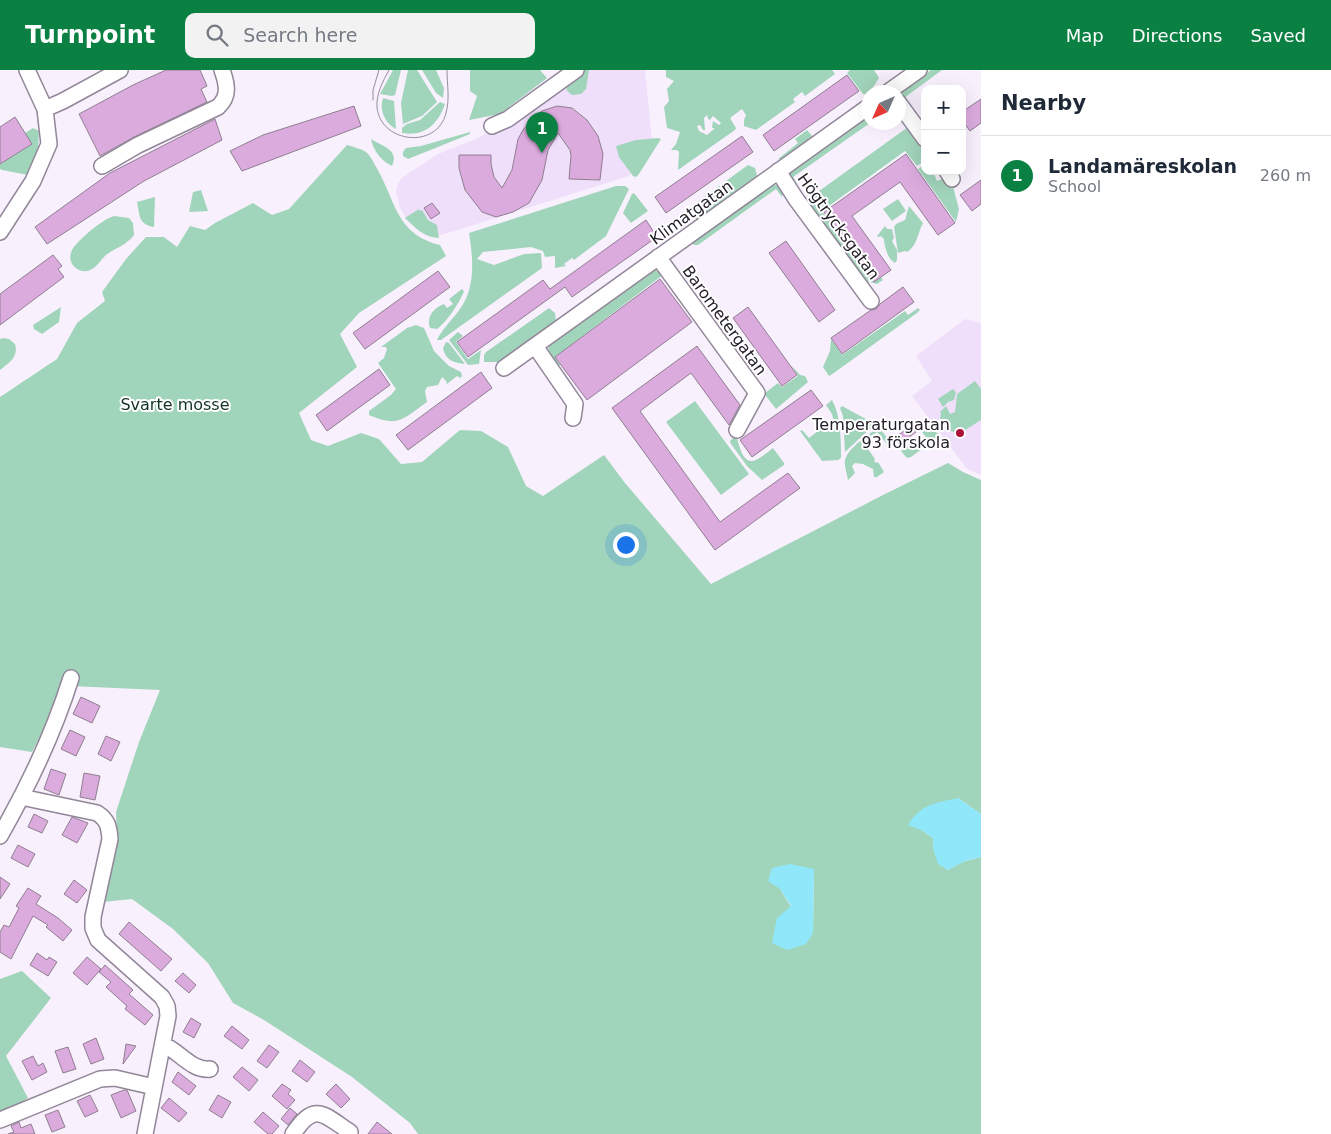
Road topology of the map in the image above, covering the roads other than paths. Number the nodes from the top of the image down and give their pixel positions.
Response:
1 (27, 70) edge
2 (120, 70) edge
3 (222, 70) edge
4 (576, 70) edge
5 (919, 70) edge
6 (902, 85) edge
7 (45, 109) junction
8 (861, 112) edge
9 (906, 114) edge
10 (492, 126) dead end
11 (921, 134) edge
12 (102, 166) dead end
13 (778, 171) junction
14 (0, 232) edge
15 (658, 257) junction
16 (871, 301) dead end
17 (535, 346) junction
18 (504, 368) dead end
19 (573, 418) dead end
20 (738, 430) dead end
21 (71, 678) dead end
22 (21, 797) junction
23 (0, 836) edge
24 (164, 1044) junction
25 (210, 1069) dead end
26 (154, 1086) junction
27 (0, 1120) edge
28 (350, 1132) dead end
29 (145, 1134) edge
30 (293, 1134) edge

1 - 7 street
2 - 7 street
3 - 12 street
4 - 10 street
5 - 6 street
7 - 14 street
8 - 13 street, Klimatgatan
9 - 11 street
13 - 15 street, Klimatgatan
13 - 16 street, Högtrycksgatan
15 - 17 street, Klimatgatan
15 - 20 street, Barometergatan
17 - 18 street, Klimatgatan
17 - 19 street
21 - 22 street
22 - 23 street
22 - 24 street
24 - 25 street
24 - 26 street
26 - 27 street
26 - 29 street
28 - 30 street

